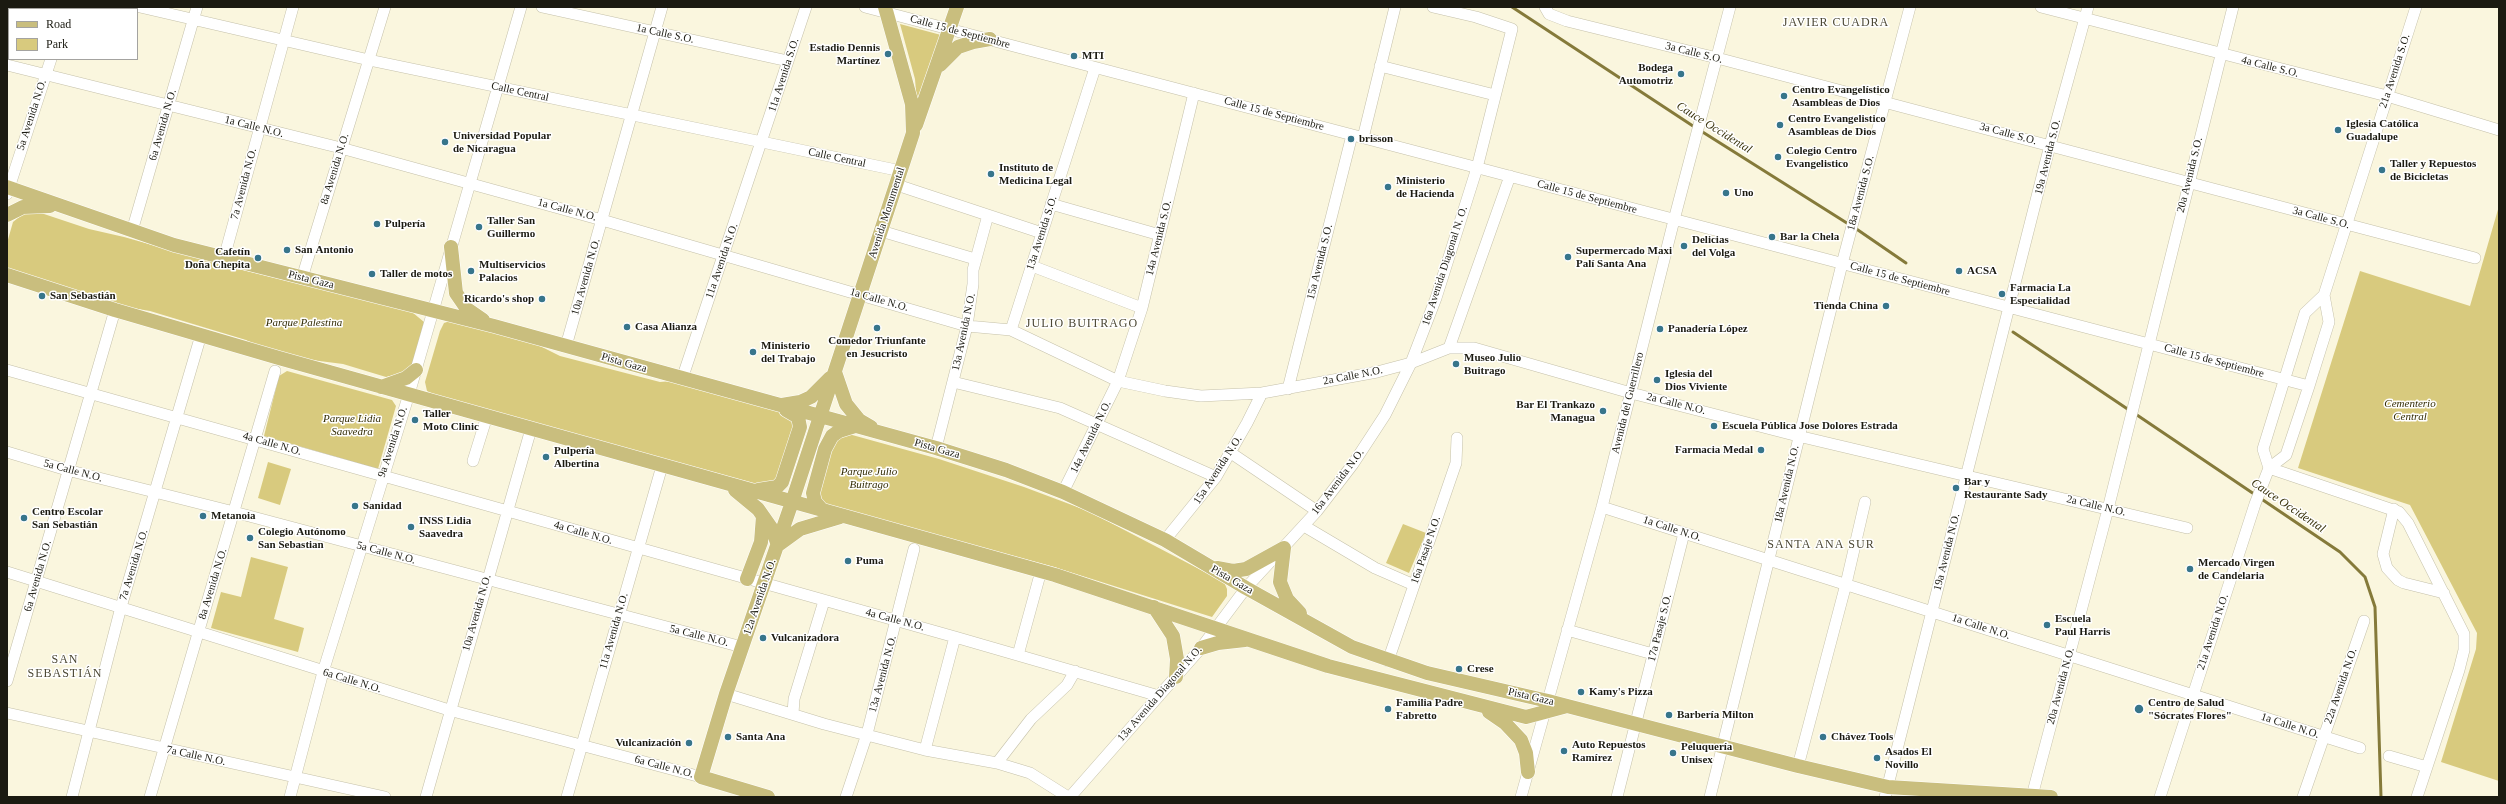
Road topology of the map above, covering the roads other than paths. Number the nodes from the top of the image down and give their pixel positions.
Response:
1 (140, 7) edge
2 (197, 7) edge
3 (293, 7) edge
4 (385, 7) edge
5 (521, 7) edge
6 (542, 7) edge
7 (662, 7) edge
8 (806, 7) edge
9 (865, 7) edge
10 (957, 7) edge
11 (1395, 7) edge
12 (1433, 7) edge
13 (1545, 7) edge
14 (1730, 7) edge
15 (1910, 7) edge
16 (2041, 7) edge
17 (2088, 7) edge
18 (2233, 7) edge
19 (2416, 7) edge
20 (886, 10) edge
21 (2085, 19) junction
22 (194, 20) junction
23 (950, 29) junction
24 (655, 32) junction
25 (990, 39) junction
26 (283, 40) junction
27 (2222, 56) junction
28 (1717, 58) junction
29 (51, 60) edge
30 (369, 60) junction
31 (788, 61) junction
32 (7, 65) edge
33 (1380, 66) junction
34 (1095, 68) junction
35 (46, 75) junction
36 (933, 75) junction
37 (497, 87) junction
38 (1194, 93) junction
39 (1495, 95) junction
40 (2387, 96) junction
41 (1885, 102) junction
42 (169, 105) junction
43 (632, 116) junction
44 (260, 128) junction
45 (2499, 130) edge
46 (913, 133) junction
47 (1357, 136) junction
48 (762, 142) junction
49 (2050, 145) junction
50 (341, 148) junction
51 (1477, 168) junction
52 (901, 171) junction
53 (1510, 176) junction
54 (2188, 183) junction
55 (469, 184) junction
56 (897, 185) junction
57 (8, 190) edge
58 (1051, 204) junction
59 (70, 210) junction
60 (7, 215) edge
61 (988, 215) junction
62 (602, 220) junction
63 (1674, 220) junction
64 (2346, 224) junction
65 (132, 231) junction
66 (881, 231) junction
67 (1042, 233) junction
68 (1160, 235) junction
69 (451, 247) junction
70 (724, 255) junction
71 (224, 258) junction
72 (2475, 258) dead end
73 (975, 259) junction
74 (1842, 264) junction
75 (1032, 266) junction
76 (7, 275) edge
77 (302, 278) junction
78 (860, 295) junction
79 (2324, 295) junction
80 (1142, 308) junction
81 (2010, 308) junction
82 (115, 310) junction
83 (433, 310) junction
84 (494, 326) junction
85 (967, 326) junction
86 (1011, 330) junction
87 (202, 335) junction
88 (2148, 344) junction
89 (566, 346) junction
90 (1448, 348) junction
91 (1411, 362) junction
92 (7, 370) edge
93 (416, 370) junction
94 (275, 371) dead end
95 (835, 371) junction
96 (682, 379) junction
97 (2285, 380) junction
98 (1118, 381) junction
99 (953, 382) junction
100 (2309, 386) junction
101 (381, 387) junction
102 (1288, 389) junction
103 (89, 393) junction
104 (1262, 393) junction
105 (1631, 393) junction
106 (409, 394) junction
107 (777, 405) junction
108 (486, 416) junction
109 (820, 417) junction
110 (176, 419) junction
111 (1097, 425) junction
112 (855, 426) junction
113 (531, 429) junction
114 (885, 434) junction
115 (1798, 436) junction
116 (1457, 438) dead end
117 (254, 439) junction
118 (936, 448) junction
119 (7, 452) edge
120 (1231, 453) junction
121 (473, 461) dead end
122 (662, 466) junction
123 (2269, 468) junction
124 (67, 470) junction
125 (1967, 476) junction
126 (382, 477) junction
127 (1216, 477) junction
128 (728, 486) junction
129 (750, 491) junction
130 (156, 492) junction
131 (1063, 492) junction
132 (792, 502) junction
133 (1865, 502) dead end
134 (1602, 507) junction
135 (2108, 509) junction
136 (2394, 509) junction
137 (507, 511) junction
138 (823, 511) junction
139 (1317, 511) junction
140 (234, 512) junction
141 (762, 516) junction
142 (844, 516) junction
143 (1304, 526) junction
144 (2187, 528) dead end
145 (1684, 533) junction
146 (1165, 540) junction
147 (778, 545) junction
148 (362, 546) junction
149 (638, 548) junction
150 (1284, 548) junction
151 (914, 549) dead end
152 (1770, 560) junction
153 (1205, 564) junction
154 (1041, 571) junction
155 (7, 572) edge
156 (747, 579) junction
157 (37, 580) junction
158 (487, 580) junction
159 (764, 584) junction
160 (1414, 584) junction
161 (1846, 584) junction
162 (1246, 588) junction
163 (2444, 593) junction
164 (824, 601) junction
165 (122, 607) junction
166 (1154, 607) junction
167 (1932, 612) junction
168 (618, 615) junction
169 (897, 621) junction
170 (2364, 621) dead end
171 (1310, 623) junction
172 (1216, 628) junction
173 (1567, 630) junction
174 (198, 632) junction
175 (956, 636) junction
176 (1252, 640) junction
177 (742, 647) junction
178 (1201, 648) junction
179 (1653, 654) junction
180 (1018, 655) junction
181 (2069, 656) junction
182 (1388, 661) junction
183 (1075, 671) junction
184 (323, 672) junction
185 (1176, 677) junction
186 (7, 681) edge
187 (726, 694) junction
188 (2193, 695) junction
189 (1159, 696) junction
190 (1482, 707) junction
191 (1546, 707) junction
192 (449, 710) junction
193 (7, 713) edge
194 (792, 714) junction
195 (1636, 723) junction
196 (89, 732) junction
197 (867, 734) junction
198 (2324, 737) junction
199 (581, 745) junction
200 (1723, 747) junction
201 (2360, 748) dead end
202 (163, 749) junction
203 (925, 750) junction
204 (2389, 756) dead end
205 (997, 763) junction
206 (1798, 766) junction
207 (2427, 767) junction
208 (1528, 772) junction
209 (295, 776) junction
210 (701, 777) junction
211 (1887, 792) edge
212 (1949, 794) edge
213 (2001, 795) edge
214 (2032, 796) junction
215 (72, 797) edge
216 (150, 797) edge
217 (290, 797) edge
218 (385, 797) edge
219 (426, 797) edge
220 (567, 797) edge
221 (768, 797) edge
222 (846, 797) edge
223 (1069, 797) edge
224 (1521, 797) edge
225 (1617, 797) edge
226 (1710, 797) edge
227 (2051, 797) edge
228 (2160, 797) edge
229 (2304, 797) edge
230 (2417, 797) edge

1 - 22 street, Calle Central
2 - 22 street, 6a Avenida N.O.
3 - 26 street, 7a Avenida N.O.
4 - 30 street, 8a Avenida N.O.
5 - 37 street, 9a Avenida N.O.
6 - 24 street, 1a Calle S.O.
7 - 24 street, 10a Avenida N.O.
8 - 31 street, 11a Avenida S.O.
9 - 20 street, Calle 15 de Septiembre
10 - 23 main road
11 - 33 street, 15a Avenida S.O.
12 - 39 street, 16a Avenida Diagonal N. O.
13 - 28 street, 3a Calle S.O.
14 - 28 street, Avenida del Guerrillero
15 - 41 street, 18a Avenida S.O.
16 - 21 street, 4a Calle S.O.
17 - 21 street, 19a Avenida S.O.
18 - 27 street, 20a Avenida S.O.
19 - 40 street, 21a Avenida S.O.
20 - 23 street, Calle 15 de Septiembre
20 - 46 main road, Avenida Monumental
21 - 27 street, 4a Calle S.O.
21 - 49 street, 19a Avenida S.O.
22 - 26 street, Calle Central
22 - 42 street, 6a Avenida N.O.
23 - 25 street, Calle 15 de Septiembre
23 - 36 main road
24 - 31 street, 1a Calle S.O.
24 - 43 street, 10a Avenida N.O.
25 - 34 street, Calle 15 de Septiembre
25 - 36 main road
26 - 30 street, Calle Central
26 - 44 street, 7a Avenida N.O.
27 - 40 street, 4a Calle S.O.
27 - 54 street, 20a Avenida S.O.
28 - 41 street, 3a Calle S.O.
28 - 63 street, Avenida del Guerrillero
29 - 35 street, 5a Avenida N.O.
30 - 37 street, Calle Central
30 - 50 street, 8a Avenida N.O.
31 - 48 street, 11a Avenida S.O.
32 - 35 street, 1a Calle N.O.
33 - 39 street
33 - 47 street, 15a Avenida S.O.
34 - 38 street, Calle 15 de Septiembre
34 - 58 street, 13a Avenida S.O.
35 - 42 street, 1a Calle N.O.
35 - 57 street, 5a Avenida N.O.
36 - 46 main road
37 - 43 street, Calle Central
37 - 55 street, 9a Avenida N.O.
38 - 47 street, Calle 15 de Septiembre
38 - 68 street, 14a Avenida S.O.
39 - 51 street, 16a Avenida Diagonal N. O.
40 - 45 street, 4a Calle S.O.
40 - 64 street, 21a Avenida S.O.
41 - 49 street, 3a Calle S.O.
41 - 74 street, 18a Avenida S.O.
42 - 44 street, 1a Calle N.O.
42 - 65 street, 6a Avenida N.O.
43 - 48 street, Calle Central
43 - 62 street, 10a Avenida N.O.
44 - 50 street, 1a Calle N.O.
44 - 71 street, 7a Avenida N.O.
46 - 52 main road, Avenida Monumental
47 - 51 street, Calle 15 de Septiembre
47 - 102 street, 15a Avenida S.O.
48 - 52 street, Calle Central
48 - 70 street, 11a Avenida N.O.
49 - 54 street, 3a Calle S.O.
49 - 81 street, 19a Avenida S.O.
50 - 55 street, 1a Calle N.O.
50 - 77 street, 8a Avenida N.O.
51 - 53 street, Calle 15 de Septiembre
51 - 91 street, 16a Avenida Diagonal N. O.
52 - 56 main road, Avenida Monumental
53 - 63 street, Calle 15 de Septiembre
53 - 90 street
54 - 64 street, 3a Calle S.O.
54 - 88 street, 20a Avenida S.O.
55 - 62 street, 1a Calle N.O.
55 - 69 street, 9a Avenida N.O.
56 - 61 street
56 - 66 main road, Avenida Monumental
57 - 59 main road, Pista Gaza
58 - 67 street, 13a Avenida S.O.
58 - 68 street
59 - 60 main road
59 - 65 main road, Pista Gaza
61 - 67 street
61 - 73 street, 13a Avenida N.O.
62 - 70 street, 1a Calle N.O.
62 - 89 street, 10a Avenida N.O.
63 - 74 street, Calle 15 de Septiembre
63 - 105 street, Avenida del Guerrillero
64 - 72 street, 3a Calle S.O.
64 - 79 street, 21a Avenida S.O.
65 - 71 main road, Pista Gaza
66 - 73 street
66 - 78 main road, Avenida Monumental
67 - 75 street, 13a Avenida S.O.
68 - 80 street, 14a Avenida S.O.
69 - 83 street, 9a Avenida N.O.
69 - 84 main road
70 - 78 street, 1a Calle N.O.
70 - 96 street, 11a Avenida N.O.
71 - 77 main road, Pista Gaza
73 - 85 street, 13a Avenida N.O.
74 - 81 street, Calle 15 de Septiembre
74 - 115 street, 18a Avenida N.O.
75 - 80 street
75 - 86 street, 13a Avenida S.O.
76 - 82 main road, Pista Gaza
77 - 83 main road, Pista Gaza
78 - 85 street, 1a Calle N.O.
78 - 95 main road, Avenida Monumental
79 - 97 street, 21a Avenida S.O.
79 - 100 street, 21a Avenida S.O.
80 - 98 street, 14a Avenida S.O.
81 - 88 street, Calle 15 de Septiembre
81 - 125 street, 19a Avenida N.O.
82 - 87 main road, Pista Gaza
82 - 103 street, 6a Avenida N.O.
83 - 84 main road, Pista Gaza
83 - 93 street, 9a Avenida N.O.
84 - 89 main road, Pista Gaza
85 - 86 street, 1a Calle N.O.
85 - 99 street, 13a Avenida N.O.
86 - 98 street, 1a Calle N.O.
87 - 101 main road, Pista Gaza
87 - 110 street, 7a Avenida N.O.
88 - 97 street, Calle 15 de Septiembre
88 - 135 street, 20a Avenida N.O.
89 - 96 main road, Pista Gaza
90 - 91 street, 2a Calle N.O.
90 - 105 street, 2a Calle N.O.
91 - 102 street, 2a Calle N.O.
91 - 139 street, 16a Avenida N.O.
92 - 103 street, 4a Calle N.O.
93 - 101 main road
93 - 106 street, 9a Avenida N.O.
94 - 117 street, 8a Avenida N.O.
95 - 107 main road
95 - 109 main road, Avenida Monumental
95 - 114 main road
96 - 107 main road, Pista Gaza
97 - 100 street, Calle 15 de Septiembre
97 - 123 street
98 - 104 street, 2a Calle N.O.
98 - 111 street, 14a Avenida N.O.
99 - 111 street
99 - 118 street, 13a Avenida N.O.
100 - 123 street, 21a Avenida N.O.
101 - 106 main road, Pista Gaza
102 - 104 street, 2a Calle N.O.
103 - 110 street, 4a Calle N.O.
103 - 124 street, 6a Avenida N.O.
104 - 120 street, 15a Avenida N.O.
105 - 115 street, 2a Calle N.O.
105 - 134 street, Avenida del Guerrillero
106 - 108 main road, Pista Gaza
106 - 126 street, 9a Avenida N.O.
107 - 109 main road, Pista Gaza
107 - 129 main road
108 - 113 main road, Pista Gaza
108 - 121 street
109 - 112 main road, Pista Gaza
109 - 132 main road, 12a Avenida N.O.
110 - 117 street, 4a Calle N.O.
110 - 130 street, 7a Avenida N.O.
111 - 127 street
111 - 131 street, 14a Avenida N.O.
112 - 114 main road, Pista Gaza
112 - 138 main road
113 - 122 main road, Pista Gaza
113 - 137 street, 10a Avenida N.O.
114 - 118 main road, Pista Gaza
115 - 125 street, 2a Calle N.O.
115 - 152 street, 18a Avenida N.O.
116 - 160 street, 16a Pasaje N.O.
117 - 126 street, 4a Calle N.O.
117 - 140 street, 8a Avenida N.O.
118 - 131 main road, Pista Gaza
119 - 124 street, 5a Calle N.O.
120 - 127 street, 15a Avenida N.O.
120 - 139 street
122 - 128 main road, Pista Gaza
122 - 149 street, 11a Avenida N.O.
123 - 136 street
123 - 188 street, 21a Avenida N.O.
124 - 130 street, 5a Calle N.O.
124 - 157 street, 6a Avenida N.O.
125 - 135 street, 2a Calle N.O.
125 - 167 street, 19a Avenida N.O.
126 - 137 street, 4a Calle N.O.
126 - 148 street, 9a Avenida N.O.
127 - 146 street, 15a Avenida N.O.
128 - 129 main road, Pista Gaza
128 - 141 main road
129 - 132 main road, Pista Gaza
130 - 140 street, 5a Calle N.O.
130 - 165 street, 7a Avenida N.O.
131 - 146 main road, Pista Gaza
132 - 138 main road, Pista Gaza
132 - 147 main road, 12a Avenida N.O.
133 - 161 street
134 - 145 street, 1a Calle N.O.
134 - 173 street, Avenida del Guerrillero
135 - 144 street, 2a Calle N.O.
135 - 181 street, 20a Avenida N.O.
136 - 163 street
136 - 163 street
137 - 149 street, 4a Calle N.O.
137 - 158 street, 10a Avenida N.O.
138 - 142 main road, Pista Gaza
139 - 143 street, 16a Avenida N.O.
140 - 148 street, 5a Calle N.O.
140 - 174 street, 8a Avenida N.O.
141 - 147 main road
141 - 156 main road
142 - 147 main road
142 - 154 main road, Pista Gaza
143 - 150 street, 16a Avenida N.O.
143 - 160 street
145 - 152 street, 1a Calle N.O.
145 - 179 street, 17a Pasaje S.O.
146 - 153 main road, Pista Gaza
147 - 159 main road, 12a Avenida N.O.
148 - 158 street, 5a Calle N.O.
148 - 184 street, 9a Avenida N.O.
149 - 156 street, 4a Calle N.O.
149 - 168 street, 11a Avenida N.O.
150 - 153 main road
150 - 162 street, 16a Avenida N.O.
150 - 171 main road
151 - 169 street, 13a Avenida N.O.
152 - 161 street, 1a Calle N.O.
152 - 200 street, 18a Avenida N.O.
153 - 162 main road, Pista Gaza
154 - 166 main road, Pista Gaza
154 - 180 street
155 - 157 street, 6a Calle N.O.
156 - 159 street, 4a Calle N.O.
157 - 165 street, 6a Calle N.O.
157 - 186 street, 6a Avenida N.O.
158 - 168 street, 5a Calle N.O.
158 - 192 street, 10a Avenida N.O.
159 - 164 street, 4a Calle N.O.
159 - 177 main road, 12a Avenida N.O.
160 - 182 street, 16a Pasaje N.O.
161 - 167 street, 1a Calle N.O.
161 - 206 street
162 - 171 main road, Pista Gaza
162 - 172 street, 13a Avenida Diagonal N.O.
163 - 207 street
164 - 169 street, 4a Calle N.O.
164 - 194 street
165 - 174 street, 6a Calle N.O.
165 - 196 street, 7a Avenida N.O.
166 - 172 main road, Pista Gaza
166 - 185 main road
167 - 181 street, 1a Calle N.O.
167 - 211 street, 19a Avenida N.O.
168 - 177 street, 5a Calle N.O.
168 - 199 street, 11a Avenida N.O.
169 - 175 street, 4a Calle N.O.
169 - 197 street, 13a Avenida N.O.
170 - 198 street, 22a Avenida N.O.
171 - 182 main road, Pista Gaza
172 - 176 main road, Pista Gaza
172 - 178 street, 13a Avenida Diagonal N.O.
173 - 179 street
173 - 191 street, Avenida del Guerrillero
174 - 184 street, 6a Calle N.O.
174 - 202 street, 8a Avenida N.O.
175 - 180 street, 4a Calle N.O.
175 - 203 street
176 - 178 main road
176 - 190 main road, Pista Gaza
177 - 187 main road, 12a Avenida N.O.
178 - 185 street, 13a Avenida Diagonal N.O.
179 - 195 street, 17a Pasaje S.O.
180 - 183 street, 4a Calle N.O.
181 - 188 street, 1a Calle N.O.
181 - 214 street, 20a Avenida N.O.
182 - 191 main road, Pista Gaza
183 - 189 street, 4a Calle N.O.
183 - 205 street
184 - 192 street, 6a Calle N.O.
184 - 209 street, 9a Avenida N.O.
185 - 189 street, 13a Avenida Diagonal N.O.
187 - 194 street
187 - 210 main road, 12a Avenida N.O.
188 - 198 street, 1a Calle N.O.
188 - 228 street, 21a Avenida N.O.
189 - 223 street, 13a Avenida Diagonal N.O.
190 - 191 main road, Pista Gaza
190 - 208 main road
191 - 195 main road, Pista Gaza
191 - 208 street, Avenida del Guerrillero
192 - 199 street, 6a Calle N.O.
192 - 219 street, 10a Avenida N.O.
193 - 196 street, 7a Calle N.O.
194 - 197 street
195 - 200 main road
195 - 225 street, 17a Pasaje S.O.
196 - 202 street, 7a Calle N.O.
196 - 215 street, 7a Avenida N.O.
197 - 203 street
197 - 222 street, 13a Avenida N.O.
198 - 201 street, 1a Calle N.O.
198 - 229 street, 22a Avenida N.O.
199 - 210 street, 6a Calle N.O.
199 - 220 street, 11a Avenida N.O.
200 - 206 main road
200 - 226 street, 18a Avenida N.O.
202 - 209 street, 7a Calle N.O.
202 - 216 street, 8a Avenida N.O.
203 - 205 street
204 - 207 street
205 - 223 street
206 - 211 main road
207 - 230 street
208 - 224 street, Avenida del Guerrillero
209 - 217 street, 9a Avenida N.O.
209 - 218 street, 7a Calle N.O.
210 - 221 main road
211 - 212 main road
212 - 213 main road
213 - 214 main road
214 - 227 main road

